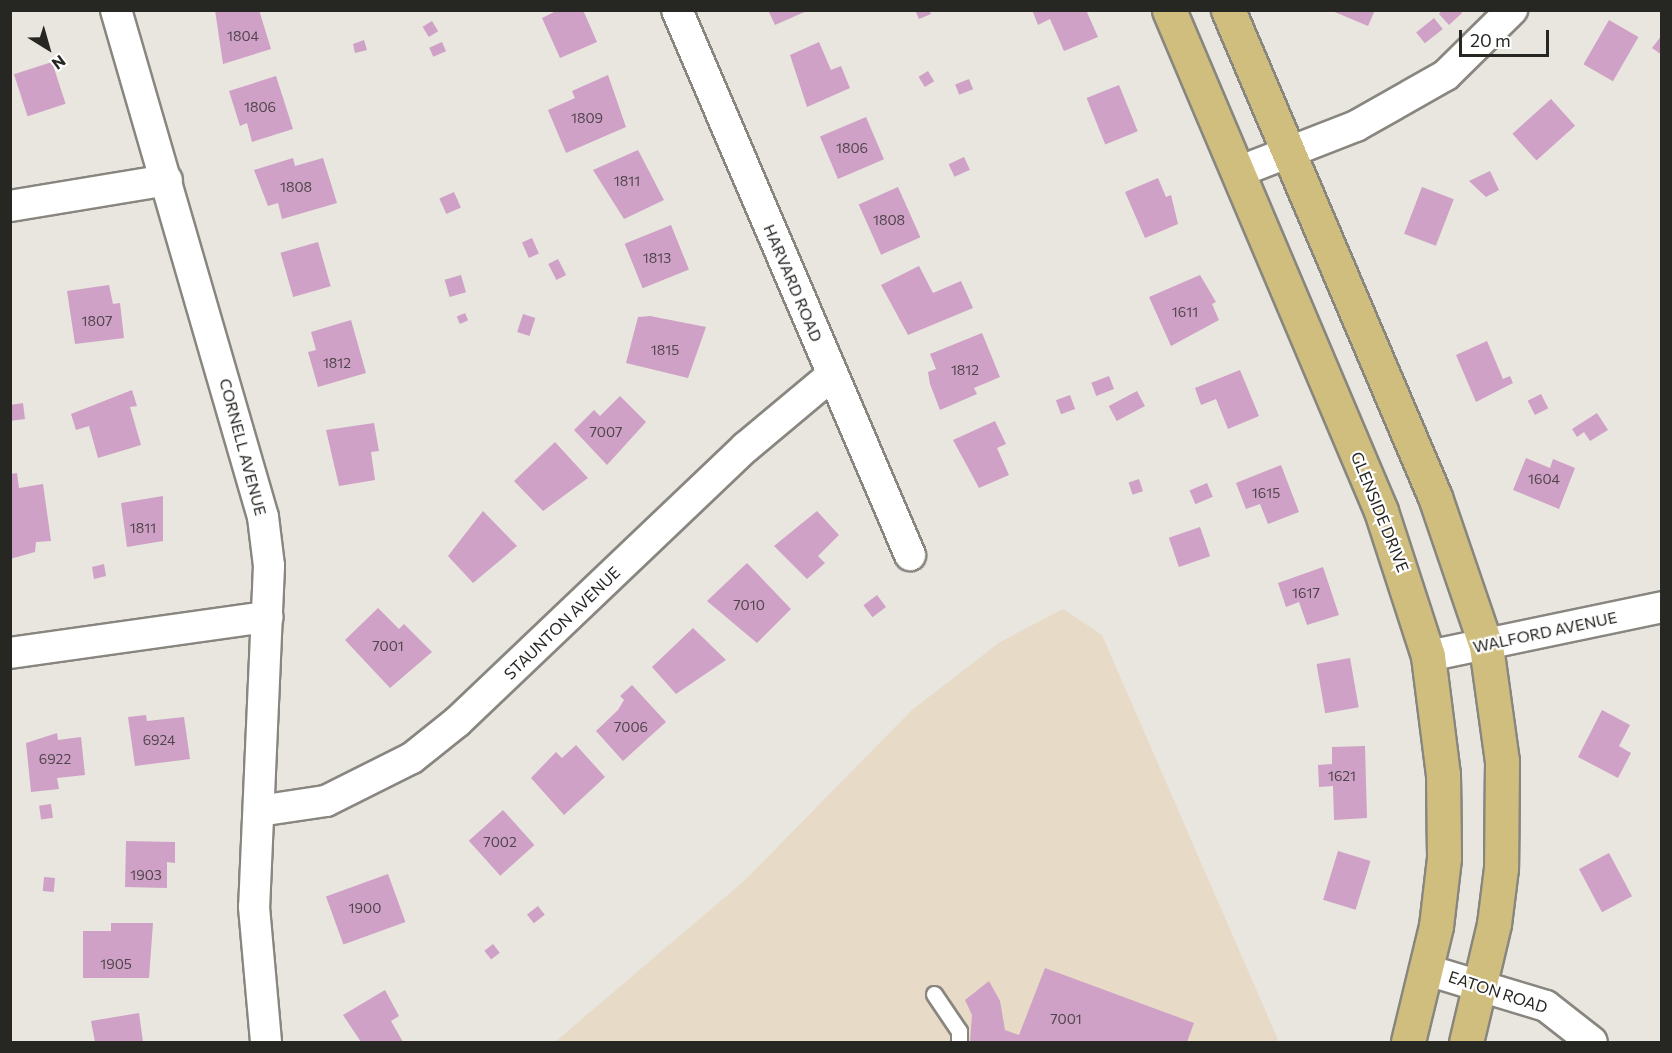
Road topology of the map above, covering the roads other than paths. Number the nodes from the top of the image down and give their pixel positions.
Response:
1 (116, 10) edge
2 (677, 10) edge
3 (1169, 10) edge
4 (1228, 10) edge
5 (1512, 10) edge
6 (1289, 152) junction
7 (1238, 171) junction
8 (168, 180) junction
9 (10, 206) edge
10 (832, 375) junction
11 (910, 555) dead end
12 (1662, 607) edge
13 (267, 617) junction
14 (1486, 646) junction
15 (10, 653) edge
16 (1428, 656) junction
17 (258, 811) junction
18 (1427, 970) junction
19 (1477, 984) junction
20 (934, 994) dead end
21 (266, 1042) edge
22 (959, 1042) edge
23 (1408, 1042) edge
24 (1466, 1042) edge
25 (1592, 1042) edge

1 - 8 street, CORNELL AVENUE
2 - 10 street, HARVARD ROAD
3 - 7 main road, GLENSIDE DRIVE
4 - 6 main road
5 - 6 street
6 - 7 street
6 - 14 main road
7 - 16 main road, GLENSIDE DRIVE
8 - 9 street
8 - 13 street, CORNELL AVENUE
10 - 11 street, HARVARD ROAD
10 - 17 street, STAUNTON AVENUE
12 - 14 street, WALFORD AVENUE
13 - 15 street
13 - 17 street, CORNELL AVENUE
14 - 16 street, WALFORD AVENUE
14 - 19 main road
16 - 18 main road, GLENSIDE DRIVE
17 - 21 street, CORNELL AVENUE
18 - 19 street, EATON ROAD
18 - 23 main road, GLENSIDE DRIVE
19 - 24 main road
19 - 25 street, EATON ROAD
20 - 22 lane

